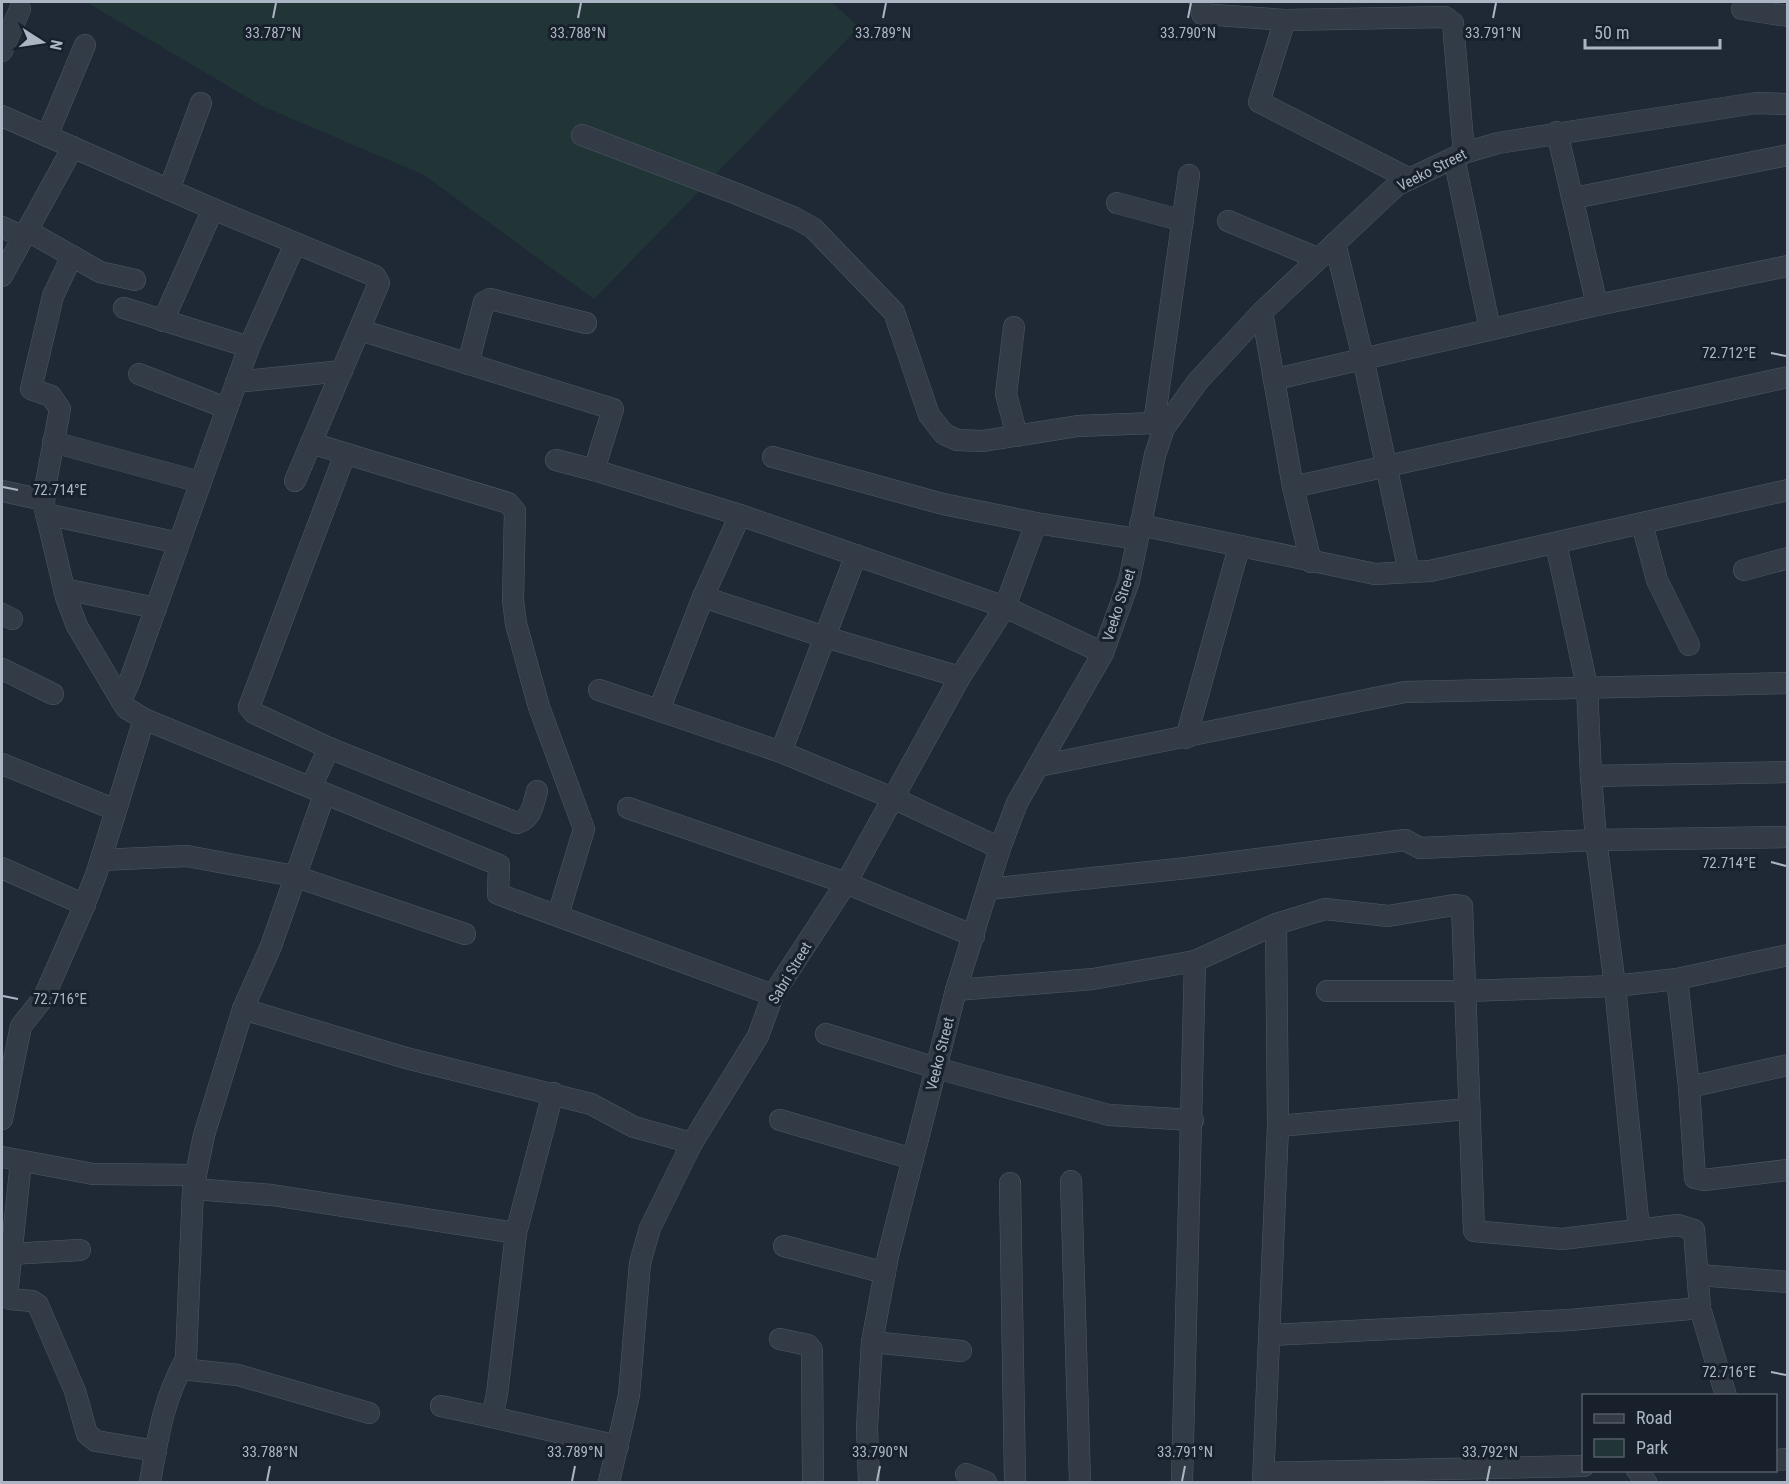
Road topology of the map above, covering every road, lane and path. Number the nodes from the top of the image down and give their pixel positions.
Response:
1 (1200, 2) edge
2 (20, 9) dead end
3 (1742, 9) dead end
4 (1788, 16) edge
5 (1285, 20) junction
6 (85, 45) dead end
7 (2, 51) edge
8 (201, 103) dead end
9 (1788, 104) edge
10 (2, 116) edge
11 (1557, 132) junction
12 (582, 135) dead end
13 (47, 136) junction
14 (73, 147) junction
15 (1459, 155) junction
16 (1788, 155) edge
17 (1189, 175) dead end
18 (1410, 179) junction
19 (169, 190) junction
20 (1574, 198) junction
21 (1117, 202) dead end
22 (213, 209) junction
23 (1183, 221) junction
24 (1228, 221) dead end
25 (2, 227) edge
26 (25, 234) junction
27 (1335, 243) junction
28 (295, 244) junction
29 (72, 256) junction
30 (1317, 258) junction
31 (1788, 266) edge
32 (2, 276) edge
33 (135, 280) dead end
34 (1597, 305) junction
35 (124, 308) dead end
36 (1262, 312) junction
37 (164, 321) junction
38 (586, 323) dead end
39 (1014, 327) dead end
40 (1490, 329) junction
41 (360, 330) junction
42 (249, 347) junction
43 (1363, 358) junction
44 (468, 364) junction
45 (342, 371) junction
46 (139, 374) dead end
47 (1788, 377) edge
48 (1276, 379) junction
49 (236, 382) junction
50 (226, 408) junction
51 (1159, 425) junction
52 (1017, 436) junction
53 (53, 442) junction
54 (311, 443) junction
55 (345, 454) junction
56 (772, 457) dead end
57 (556, 460) dead end
58 (1384, 466) junction
59 (594, 470) junction
60 (295, 481) dead end
61 (200, 482) junction
62 (1293, 487) junction
63 (1788, 490) edge
64 (2, 491) edge
65 (45, 507) junction
66 (740, 515) junction
67 (1036, 523) junction
68 (1642, 524) junction
69 (1139, 532) junction
70 (179, 543) junction
71 (1556, 544) junction
72 (1239, 547) junction
73 (856, 555) junction
74 (1788, 558) edge
75 (1311, 562) junction
76 (1744, 570) dead end
77 (1408, 572) junction
78 (64, 590) junction
79 (703, 597) junction
80 (1005, 607) junction
81 (156, 608) junction
82 (825, 638) junction
83 (1689, 645) dead end
84 (1103, 653) junction
85 (2, 669) edge
86 (960, 677) junction
87 (1788, 682) edge
88 (1587, 686) junction
89 (599, 690) dead end
90 (53, 694) dead end
91 (121, 699) junction
92 (659, 710) junction
93 (144, 719) junction
94 (1186, 738) junction
95 (329, 748) junction
96 (781, 752) junction
97 (2, 764) edge
98 (1038, 766) junction
99 (1788, 772) edge
100 (1591, 776) junction
101 (318, 791) junction
102 (537, 792) dead end
103 (895, 799) junction
104 (628, 808) dead end
105 (116, 810) junction
106 (1788, 837) edge
107 (1596, 840) junction
108 (1000, 848) junction
109 (101, 860) junction
110 (2, 868) edge
111 (294, 876) junction
112 (846, 883) junction
113 (988, 889) junction
114 (84, 905) junction
115 (558, 915) junction
116 (1276, 924) junction
117 (465, 934) dead end
118 (974, 936) junction
119 (1788, 955) edge
120 (1195, 961) junction
121 (1677, 980) junction
122 (1616, 986) junction
123 (956, 990) junction
124 (1327, 991) dead end
125 (1465, 991) junction
126 (772, 995) junction
127 (243, 1009) junction
128 (826, 1034) dead end
129 (1788, 1065) edge
130 (936, 1068) junction
131 (1689, 1087) junction
132 (553, 1093) junction
133 (1468, 1109) junction
134 (2, 1111) edge
135 (780, 1120) dead end
136 (1193, 1120) junction
137 (1278, 1126) junction
138 (692, 1143) junction
139 (913, 1158) junction
140 (11, 1159) edge
141 (1788, 1170) edge
142 (1071, 1181) dead end
143 (195, 1182) junction
144 (1010, 1183) dead end
145 (1639, 1229) junction
146 (516, 1233) junction
147 (784, 1246) dead end
148 (80, 1250) dead end
149 (10, 1254) junction
150 (885, 1273) junction
151 (1699, 1275) junction
152 (1788, 1282) edge
153 (1700, 1308) junction
154 (1271, 1335) junction
155 (780, 1339) dead end
156 (873, 1342) junction
157 (961, 1351) dead end
158 (181, 1369) junction
159 (1726, 1394) edge
160 (441, 1406) dead end
161 (369, 1413) dead end
162 (492, 1417) junction
163 (618, 1446) junction
164 (156, 1451) junction
165 (1582, 1466) edge
166 (966, 1474) dead end
167 (1264, 1478) edge
168 (153, 1482) edge
169 (609, 1482) edge
170 (813, 1482) edge
171 (869, 1482) edge
172 (986, 1482) edge
173 (1016, 1482) edge
174 (1080, 1482) edge
175 (1182, 1482) edge

1 - 5 street
2 - 7 street
3 - 4 street
5 - 15 street
5 - 18 street
6 - 13 street
8 - 19 street
9 - 11 street, Veeko Street
10 - 13 street
11 - 15 street, Veeko Street
11 - 20 street
12 - 52 street
13 - 14 street
14 - 19 street
14 - 26 street
15 - 18 street, Veeko Street
15 - 40 street
16 - 20 street
17 - 23 street
18 - 27 street, Veeko Street
19 - 22 street
20 - 34 street
21 - 23 street
22 - 28 street
22 - 37 street
23 - 51 street
24 - 30 street
25 - 26 street
26 - 29 street
26 - 32 street
27 - 30 street, Veeko Street
27 - 43 street
28 - 41 street
28 - 42 street
29 - 33 street
29 - 53 street
30 - 36 street, Veeko Street
31 - 34 street
34 - 40 street
35 - 37 street
36 - 48 street
36 - 51 street, Veeko Street
37 - 42 street
38 - 44 street
39 - 52 street
40 - 43 street
41 - 44 street
41 - 45 street
42 - 49 street
43 - 48 street
43 - 58 street
44 - 59 street
45 - 49 street
45 - 54 street
46 - 50 street
47 - 58 street
48 - 62 street
49 - 50 street
50 - 61 street
51 - 52 street
51 - 69 street, Veeko Street
53 - 61 street
53 - 65 street
54 - 55 street
54 - 60 street
55 - 95 street
55 - 115 street
56 - 67 street
57 - 59 street
58 - 62 street
58 - 77 street
59 - 66 street
61 - 70 street
62 - 75 street
63 - 68 street
64 - 65 street
65 - 70 street
65 - 78 street
66 - 73 street
66 - 79 street
67 - 69 street
67 - 80 street, Sabri Street
68 - 71 street
68 - 83 street
69 - 72 street
69 - 84 street, Veeko Street
70 - 81 street
71 - 77 street
71 - 88 street
72 - 75 street
72 - 94 street
73 - 80 street
73 - 82 street
74 - 76 street
75 - 77 street
78 - 81 street
78 - 91 street
79 - 82 street
79 - 92 street
80 - 84 street
80 - 86 street, Sabri Street
81 - 91 street
82 - 86 street
82 - 96 street
84 - 98 street, Veeko Street
85 - 90 street
86 - 103 street, Sabri Street
87 - 88 street
88 - 94 street
88 - 100 street
89 - 92 street
91 - 93 street
92 - 96 street
93 - 101 street
93 - 105 street
94 - 98 street
95 - 101 street
95 - 102 street
96 - 103 street
97 - 105 street
98 - 108 street, Veeko Street
99 - 100 street
100 - 107 street
101 - 111 street
101 - 115 street
103 - 108 street
103 - 112 street, Sabri Street
104 - 112 street
105 - 109 street
106 - 107 street
107 - 113 street
107 - 122 street
108 - 113 street, Veeko Street
109 - 111 street
109 - 114 street
110 - 114 street
111 - 117 street
111 - 127 street
112 - 118 street
112 - 126 street, Sabri Street
113 - 118 street, Veeko Street
114 - 134 street
115 - 126 street
116 - 120 street
116 - 125 street
116 - 137 street
118 - 123 street, Veeko Street
119 - 121 street
120 - 123 street
120 - 136 street
121 - 122 street
121 - 131 street
122 - 125 street
122 - 145 street
123 - 130 street, Veeko Street
124 - 125 street
125 - 133 street
126 - 138 street, Sabri Street
127 - 132 street
127 - 143 street
128 - 130 street
129 - 131 street
130 - 136 street
130 - 139 street, Veeko Street
131 - 141 street
132 - 138 street
132 - 146 street
133 - 137 street
133 - 145 street
135 - 139 street
136 - 175 street
137 - 154 street
138 - 163 street, Sabri Street
139 - 150 street, Veeko Street
140 - 143 street
140 - 149 street
142 - 174 street
143 - 146 street
143 - 158 street
144 - 173 street
145 - 151 street
146 - 162 street
147 - 150 street
148 - 149 street
149 - 164 street
150 - 156 street, Veeko Street
151 - 152 street
151 - 153 street
153 - 154 street
153 - 159 street
154 - 167 street
155 - 170 street
156 - 157 street
156 - 171 street, Veeko Street
158 - 161 street
158 - 164 street
160 - 162 street
162 - 163 street
163 - 169 street, Sabri Street
164 - 168 street
165 - 167 street
166 - 172 street

